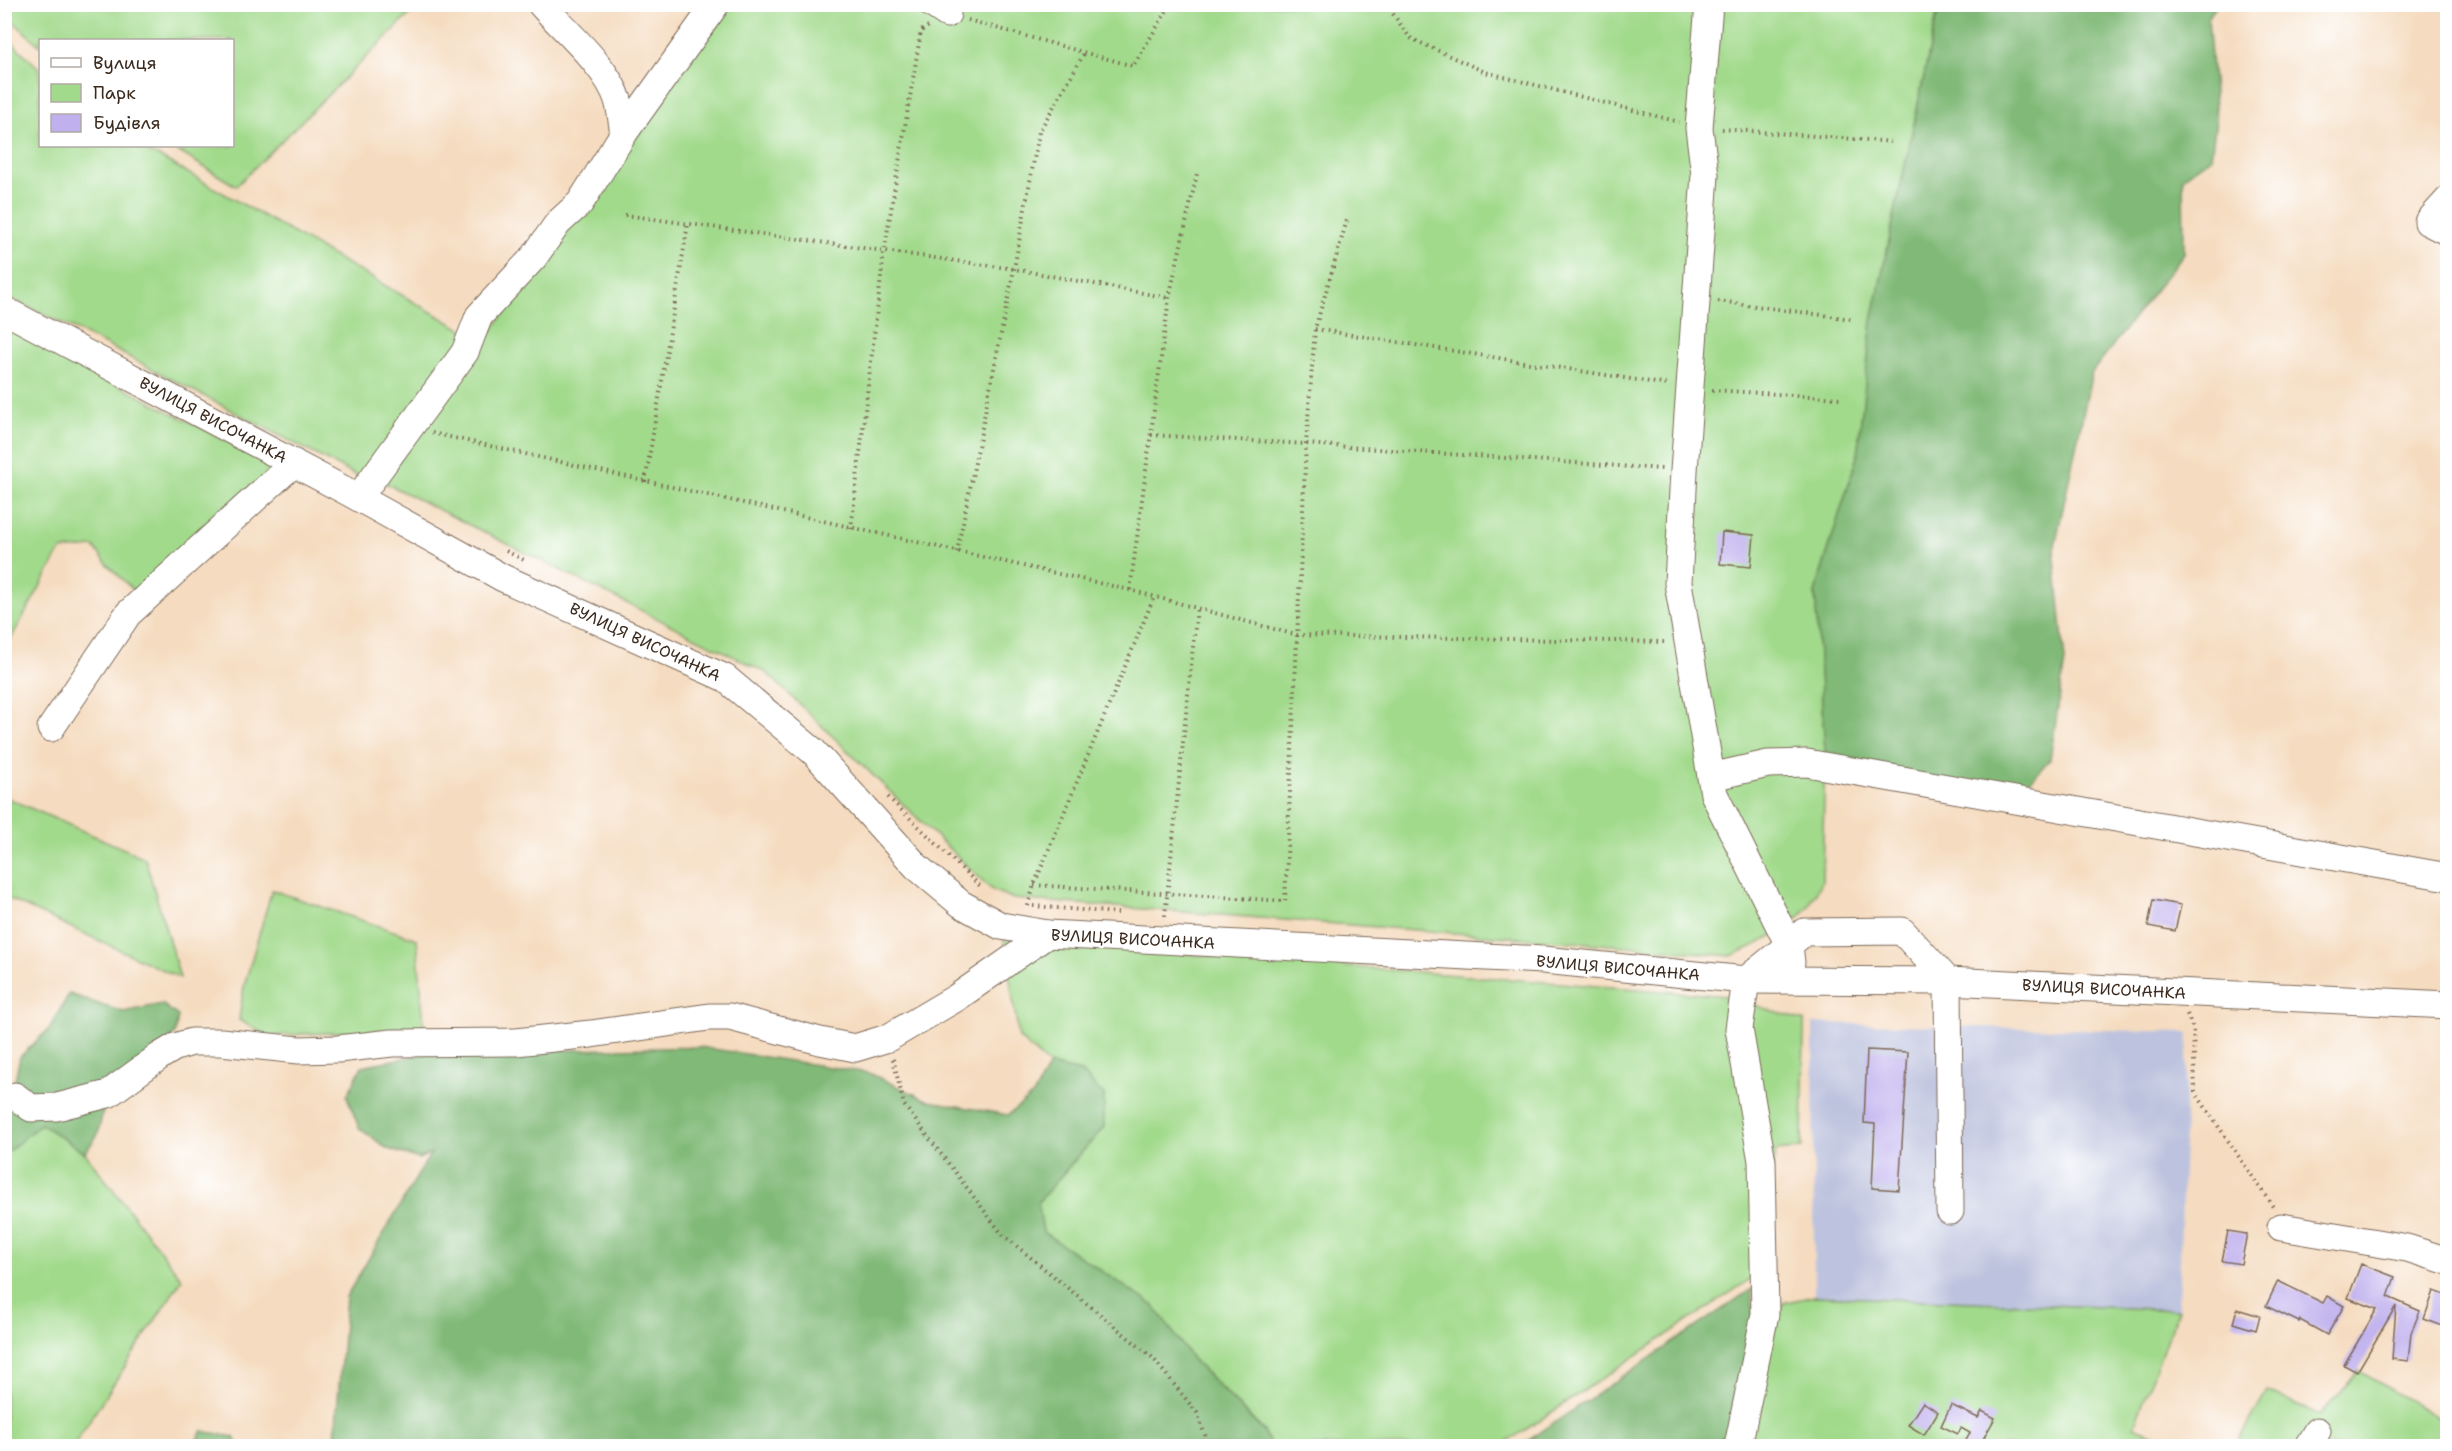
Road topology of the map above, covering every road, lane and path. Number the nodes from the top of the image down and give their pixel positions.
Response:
1 (541, 4) edge
2 (716, 4) edge
3 (1172, 4) edge
4 (1386, 4) edge
5 (1709, 4) edge
6 (940, 9) edge
7 (1085, 51) junction
8 (1699, 128) junction
9 (624, 133) junction
10 (1895, 142) dead end
11 (1197, 174) dead end
12 (2448, 200) edge
13 (625, 215) dead end
14 (1347, 220) dead end
15 (688, 224) junction
16 (2448, 232) edge
17 (884, 252) junction
18 (1014, 269) junction
19 (1169, 298) junction
20 (1697, 298) junction
21 (4, 310) edge
22 (1852, 319) dead end
23 (1315, 329) junction
24 (1690, 388) junction
25 (1840, 398) dead end
26 (410, 428) junction
27 (1151, 435) junction
28 (1306, 444) junction
29 (294, 463) junction
30 (1684, 471) junction
31 (645, 482) junction
32 (359, 497) junction
33 (851, 529) junction
34 (497, 547) dead end
35 (957, 552) junction
36 (529, 562) dead end
37 (1130, 590) junction
38 (1154, 597) junction
39 (1197, 608) junction
40 (1296, 635) junction
41 (1688, 643) junction
42 (51, 728) dead end
43 (1711, 777) junction
44 (881, 790) dead end
45 (2448, 877) edge
46 (1034, 885) junction
47 (1168, 894) junction
48 (989, 895) dead end
49 (1020, 905) dead end
50 (1028, 906) junction
51 (1120, 913) dead end
52 (1154, 915) dead end
53 (1048, 934) junction
54 (1789, 945) junction
55 (1746, 980) junction
56 (1803, 981) junction
57 (1948, 981) junction
58 (2179, 993) junction
59 (2448, 1005) edge
60 (888, 1038) junction
61 (15, 1096) dead end
62 (1950, 1211) dead end
63 (2281, 1227) joint
64 (2448, 1261) edge
65 (1209, 1446) edge
66 (1738, 1446) edge

1 - 9 street
2 - 9 street
3 - 7 path
4 - 8 path
5 - 8 street
6 - 7 path
6 - 17 path
7 - 18 path
8 - 10 path
8 - 20 street
9 - 26 street
11 - 19 path
12 - 16 street
13 - 15 path
14 - 23 path
15 - 17 path
15 - 31 path
17 - 18 path
17 - 33 path
18 - 19 path
18 - 35 path
19 - 27 path
20 - 22 path
20 - 24 street
21 - 29 street, ВУЛИЦЯ ВИСОЧАНКА
23 - 24 path
23 - 28 path
24 - 25 path
24 - 30 street
26 - 31 path
26 - 32 street
27 - 28 path
27 - 37 path
28 - 30 path
28 - 40 path
29 - 32 street, ВУЛИЦЯ ВИСОЧАНКА
29 - 42 street
30 - 41 street
31 - 33 path
32 - 53 street, ВУЛИЦЯ ВИСОЧАНКА
33 - 35 path
34 - 36 path
35 - 37 path
37 - 38 path
38 - 39 path
38 - 46 path
39 - 40 path
39 - 47 path
40 - 41 path
40 - 47 path
41 - 43 street
43 - 45 street
43 - 54 street
44 - 48 path
46 - 47 path
46 - 50 path
47 - 52 path
49 - 50 path
50 - 51 path
53 - 55 street, ВУЛИЦЯ ВИСОЧАНКА
53 - 60 street
54 - 55 street
54 - 56 street
54 - 57 street
55 - 56 street, ВУЛИЦЯ ВИСОЧАНКА
55 - 66 street
56 - 57 street, ВУЛИЦЯ ВИСОЧАНКА
57 - 58 street, ВУЛИЦЯ ВИСОЧАНКА
57 - 62 street
58 - 59 street, ВУЛИЦЯ ВИСОЧАНКА
58 - 63 path
60 - 61 street
60 - 65 path
63 - 64 street

